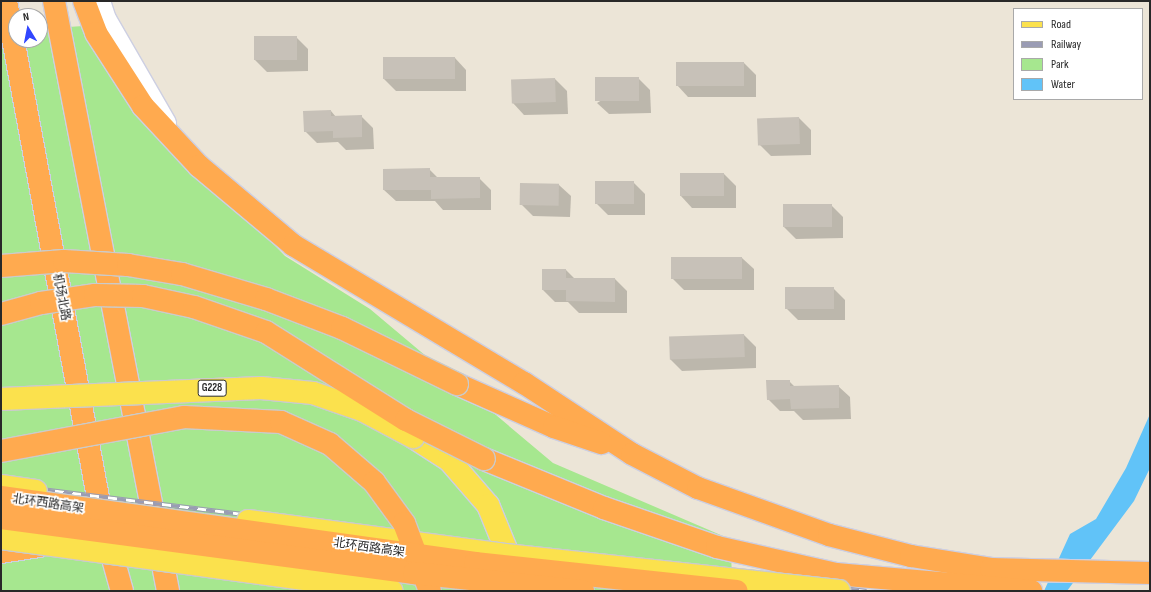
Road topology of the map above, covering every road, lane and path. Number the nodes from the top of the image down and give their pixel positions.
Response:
1 (6, 1) edge
2 (54, 1) edge
3 (84, 1) edge
4 (100, 1) edge
5 (176, 140) junction
6 (1, 266) edge
7 (1, 314) edge
8 (1, 399) edge
9 (1, 451) edge
10 (632, 454) junction
11 (1, 486) edge
12 (1, 497) edge
13 (1, 518) edge
14 (102, 519) junction
15 (1, 538) edge
16 (48, 545) junction
17 (1, 552) edge
18 (1150, 573) edge
19 (106, 591) edge
20 (112, 591) edge
21 (122, 591) edge
22 (168, 591) edge
23 (391, 591) edge
24 (430, 591) edge
25 (519, 591) edge
26 (583, 591) edge
27 (737, 591) edge
28 (839, 591) edge
29 (1031, 591) edge

1 - 14 highway, 机场北路
2 - 22 highway
3 - 5 highway
4 - 5 main road
5 - 10 highway
6 - 10 highway, bridge
7 - 29 highway, bridge
8 - 25 main road, G228, bridge
9 - 24 highway, bridge
10 - 18 highway
11 - 28 main road, bridge
12 - 27 highway, 北环西路高架, bridge
13 - 26 highway, 北环西路高架, bridge
14 - 19 highway
14 - 20 highway
14 - 21 highway, 机场北路
15 - 16 main road, bridge
16 - 17 highway
16 - 23 main road, bridge

